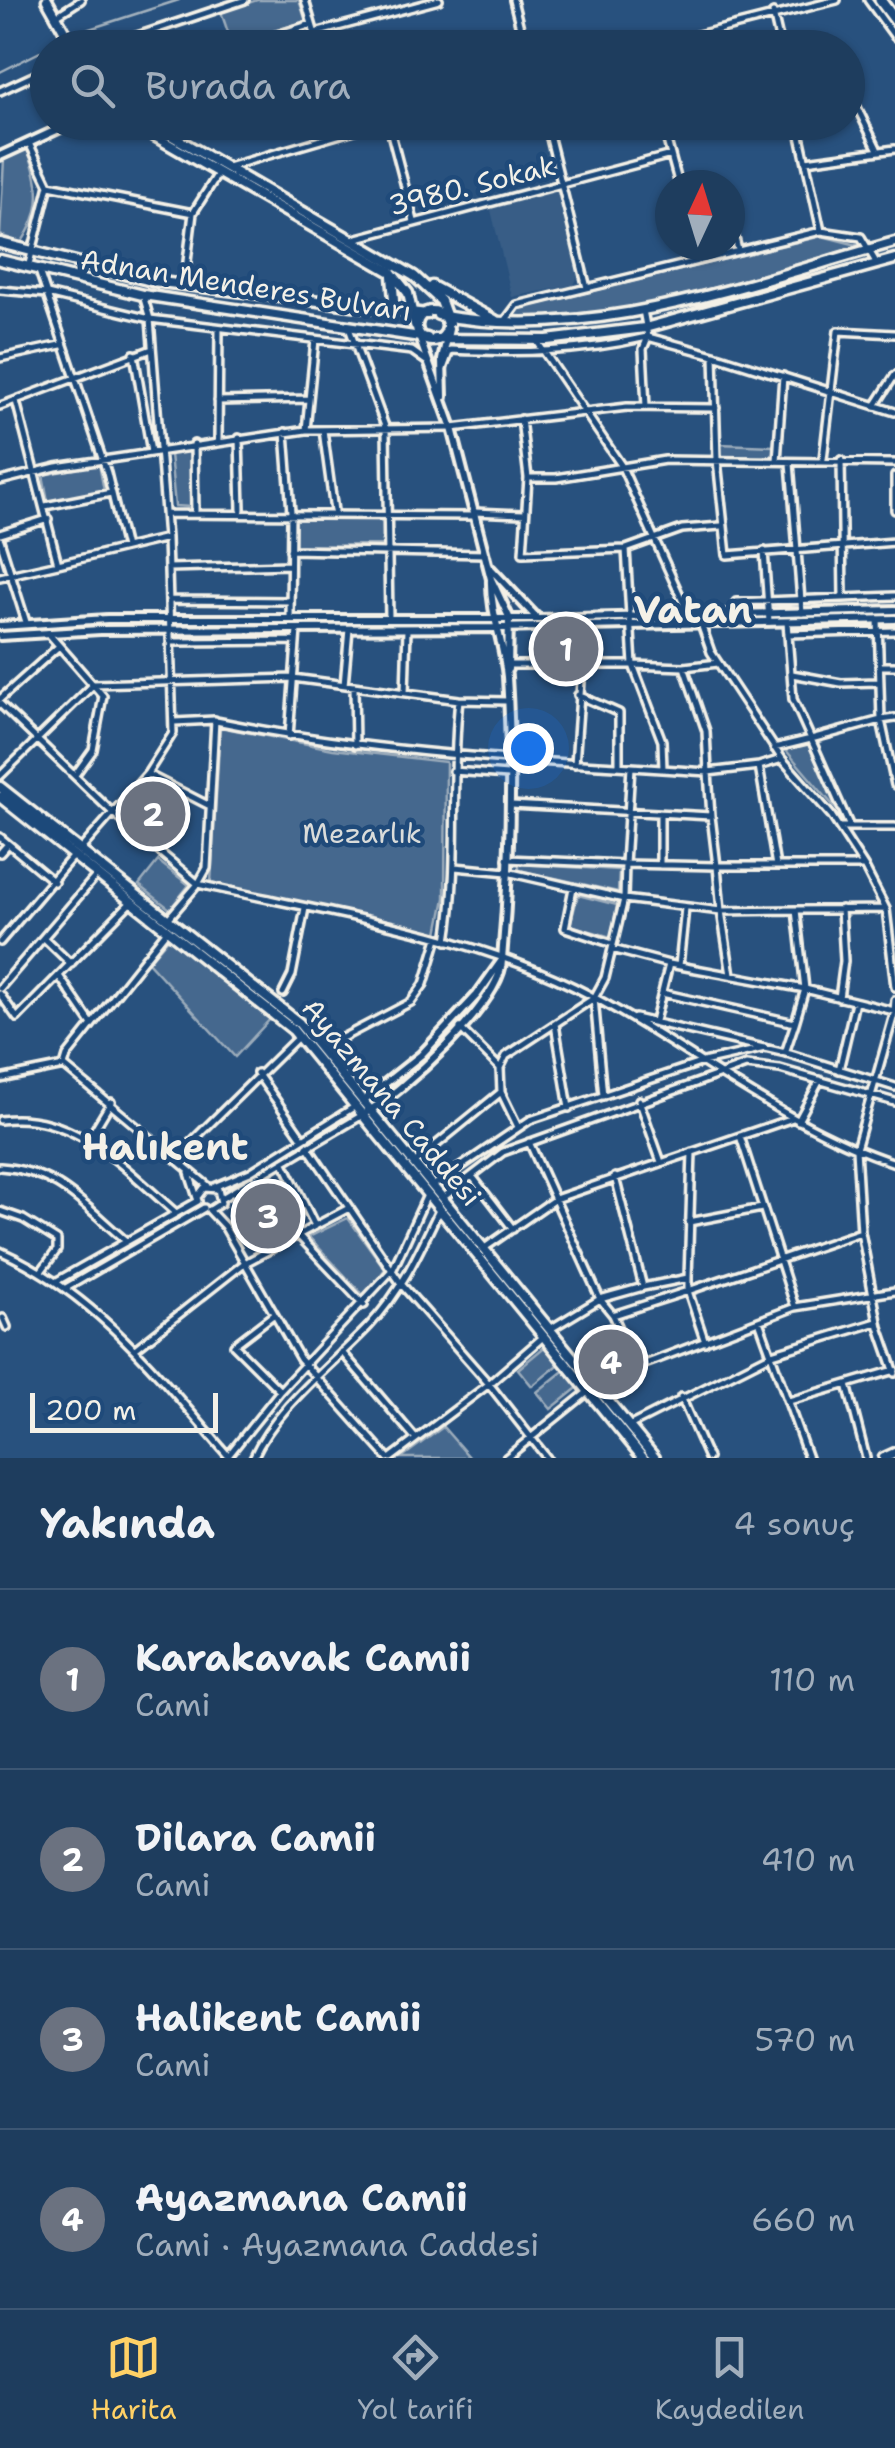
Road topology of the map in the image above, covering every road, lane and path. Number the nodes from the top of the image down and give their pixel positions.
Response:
1 (48, 0) edge
2 (81, 0) edge
3 (246, 0) edge
4 (305, 0) edge
5 (439, 0) edge
6 (513, 0) edge
7 (837, 0) edge
8 (868, 0) edge
9 (880, 0) edge
10 (773, 13) junction
11 (56, 16) junction
12 (895, 20) edge
13 (312, 24) junction
14 (64, 30) edge
15 (155, 30) edge
16 (293, 30) edge
17 (314, 30) edge
18 (322, 30) edge
19 (520, 30) edge
20 (711, 30) edge
21 (777, 30) edge
22 (895, 37) edge
23 (30, 77) edge
24 (0, 91) edge
25 (865, 124) edge
26 (34, 140) edge
27 (164, 140) edge
28 (176, 140) edge
29 (324, 140) edge
30 (390, 140) edge
31 (550, 140) edge
32 (667, 140) edge
33 (801, 140) edge
34 (29, 142) junction
35 (877, 148) junction
36 (895, 149) edge
37 (671, 155) junction
38 (0, 156) edge
39 (806, 161) junction
40 (222, 170) junction
41 (675, 170) edge
42 (561, 183) junction
43 (49, 186) junction
44 (193, 213) junction
45 (414, 221) junction
46 (821, 230) junction
47 (348, 242) junction
48 (895, 242) edge
49 (0, 243) edge
50 (745, 249) edge
51 (869, 249) junction
52 (32, 252) junction
53 (895, 259) edge
54 (0, 260) edge
55 (700, 260) edge
56 (878, 264) junction
57 (28, 268) junction
58 (39, 271) junction
59 (391, 272) junction
60 (414, 276) junction
61 (184, 286) junction
62 (586, 288) junction
63 (0, 290) edge
64 (47, 294) junction
65 (143, 295) junction
66 (644, 310) junction
67 (381, 312) junction
68 (414, 314) junction
69 (427, 314) junction
70 (150, 319) junction
71 (446, 324) junction
72 (504, 324) junction
73 (348, 325) junction
74 (220, 328) junction
75 (647, 332) junction
76 (423, 334) junction
77 (895, 334) edge
78 (315, 340) junction
79 (536, 340) junction
80 (61, 344) junction
81 (359, 345) junction
82 (152, 350) junction
83 (134, 354) junction
84 (546, 354) junction
85 (714, 355) junction
86 (0, 358) edge
87 (428, 362) junction
88 (442, 372) junction
89 (895, 375) edge
90 (783, 376) junction
91 (74, 382) junction
92 (830, 391) junction
93 (309, 399) junction
94 (16, 401) junction
95 (218, 401) junction
96 (442, 403) junction
97 (0, 406) edge
98 (875, 406) junction
99 (646, 407) junction
100 (716, 408) junction
101 (895, 412) edge
102 (586, 414) junction
103 (520, 419) junction
104 (452, 428) junction
105 (386, 429) junction
106 (306, 430) junction
107 (323, 430) junction
108 (285, 432) junction
109 (239, 438) junction
110 (218, 440) junction
111 (194, 444) junction
112 (160, 450) junction
113 (151, 452) junction
114 (822, 459) junction
115 (102, 460) junction
116 (717, 460) junction
117 (841, 460) junction
118 (777, 461) junction
119 (790, 463) junction
120 (895, 463) edge
121 (620, 464) junction
122 (38, 472) junction
123 (895, 476) edge
124 (528, 478) junction
125 (0, 482) edge
126 (111, 493) junction
127 (45, 506) junction
128 (895, 510) edge
129 (241, 511) junction
130 (195, 512) junction
131 (291, 512) junction
132 (334, 512) junction
133 (389, 512) junction
134 (166, 514) junction
135 (474, 514) junction
136 (524, 514) junction
137 (48, 519) junction
138 (722, 526) junction
139 (0, 537) edge
140 (167, 538) junction
141 (655, 538) junction
142 (895, 542) edge
143 (841, 544) junction
144 (124, 548) junction
145 (794, 548) junction
146 (626, 549) junction
147 (290, 550) junction
148 (389, 550) junction
149 (764, 551) junction
150 (485, 554) junction
151 (58, 564) junction
152 (290, 565) junction
153 (488, 565) junction
154 (168, 568) junction
155 (10, 575) junction
156 (0, 577) edge
157 (491, 579) junction
158 (895, 596) edge
159 (844, 598) junction
160 (170, 600) junction
161 (800, 600) junction
162 (290, 601) junction
163 (768, 601) junction
164 (736, 602) dead end
165 (895, 610) edge
166 (802, 613) junction
167 (509, 617) junction
168 (389, 618) junction
169 (492, 618) junction
170 (769, 618) junction
171 (895, 618) edge
172 (290, 619) junction
173 (538, 619) junction
174 (696, 620) junction
175 (878, 620) junction
176 (629, 621) junction
177 (26, 622) junction
178 (42, 622) junction
179 (787, 622) junction
180 (172, 625) junction
181 (0, 626) edge
182 (585, 626) junction
183 (510, 627) junction
184 (495, 628) junction
185 (350, 629) junction
186 (406, 629) junction
187 (297, 630) junction
188 (878, 631) junction
189 (895, 631) edge
190 (47, 632) junction
191 (788, 634) junction
192 (0, 636) edge
193 (296, 641) junction
194 (173, 642) junction
195 (59, 646) junction
196 (718, 663) junction
197 (633, 665) junction
198 (583, 666) junction
199 (878, 666) junction
200 (895, 666) edge
201 (684, 667) junction
202 (508, 669) junction
203 (792, 674) junction
204 (294, 678) junction
205 (879, 682) junction
206 (94, 684) junction
207 (174, 684) junction
208 (344, 685) junction
209 (354, 686) junction
210 (405, 693) junction
211 (578, 695) junction
212 (459, 700) junction
213 (507, 701) junction
214 (0, 702) edge
215 (895, 718) edge
216 (214, 720) junction
217 (881, 720) junction
218 (174, 722) junction
219 (289, 736) junction
220 (811, 738) junction
221 (35, 740) junction
222 (355, 745) junction
223 (774, 748) junction
224 (453, 755) junction
225 (782, 759) junction
226 (508, 760) junction
227 (574, 764) junction
228 (619, 766) junction
229 (631, 766) junction
230 (758, 766) junction
231 (662, 768) junction
232 (453, 771) junction
233 (708, 772) junction
234 (147, 774) junction
235 (74, 775) junction
236 (508, 775) junction
237 (0, 776) edge
238 (895, 786) edge
239 (1, 791) edge
240 (508, 805) junction
241 (210, 806) junction
242 (112, 812) junction
243 (628, 814) junction
244 (660, 814) junction
245 (711, 816) junction
246 (840, 826) junction
247 (850, 827) junction
248 (895, 827) edge
249 (0, 838) edge
250 (8, 844) junction
251 (0, 853) edge
252 (75, 854) junction
253 (507, 858) junction
254 (626, 864) junction
255 (660, 865) junction
256 (717, 866) junction
257 (776, 866) junction
258 (864, 866) junction
259 (455, 867) junction
260 (507, 872) junction
261 (96, 876) junction
262 (54, 882) junction
263 (198, 884) junction
264 (573, 888) junction
265 (133, 898) junction
266 (624, 899) junction
267 (305, 908) junction
268 (685, 908) junction
269 (886, 909) junction
270 (796, 910) junction
271 (841, 910) junction
272 (722, 911) junction
273 (892, 919) edge
274 (168, 924) junction
275 (180, 933) junction
276 (45, 938) junction
277 (438, 938) junction
278 (447, 940) junction
279 (0, 942) edge
280 (613, 946) junction
281 (502, 960) junction
282 (71, 964) junction
283 (669, 964) junction
284 (895, 965) edge
285 (679, 966) junction
286 (731, 975) junction
287 (59, 976) junction
288 (895, 986) edge
289 (805, 990) junction
290 (0, 992) edge
291 (283, 993) dead end
292 (662, 994) junction
293 (594, 998) junction
294 (839, 998) junction
295 (895, 1000) edge
296 (855, 1002) junction
297 (894, 1011) edge
298 (632, 1018) junction
299 (655, 1021) junction
300 (796, 1023) junction
301 (92, 1024) junction
302 (555, 1024) junction
303 (460, 1028) junction
304 (299, 1036) junction
305 (321, 1048) junction
306 (765, 1048) junction
307 (785, 1053) junction
308 (703, 1062) junction
309 (64, 1066) junction
310 (500, 1068) junction
311 (839, 1070) junction
312 (722, 1072) junction
313 (257, 1073) junction
314 (0, 1080) edge
315 (820, 1080) junction
316 (875, 1081) junction
317 (895, 1087) edge
318 (500, 1092) junction
319 (872, 1095) junction
320 (603, 1097) junction
321 (639, 1100) junction
322 (111, 1102) junction
323 (895, 1102) edge
324 (361, 1103) junction
325 (569, 1108) junction
326 (368, 1112) junction
327 (796, 1119) junction
328 (0, 1120) edge
329 (518, 1127) junction
330 (740, 1136) junction
331 (302, 1137) junction
332 (89, 1138) junction
333 (529, 1142) junction
334 (307, 1146) junction
335 (856, 1149) junction
336 (692, 1152) junction
337 (175, 1158) junction
338 (284, 1162) junction
339 (416, 1162) junction
340 (662, 1162) junction
341 (895, 1163) edge
342 (0, 1167) edge
343 (188, 1171) junction
344 (472, 1176) junction
345 (615, 1177) junction
346 (211, 1187) junction
347 (431, 1188) junction
348 (444, 1197) junction
349 (198, 1198) junction
350 (555, 1199) junction
351 (221, 1200) junction
352 (349, 1208) junction
353 (440, 1208) junction
354 (762, 1208) junction
355 (206, 1209) junction
356 (0, 1211) edge
357 (176, 1213) junction
358 (689, 1222) junction
359 (224, 1226) junction
360 (316, 1226) junction
361 (513, 1229) junction
362 (862, 1232) junction
363 (298, 1235) junction
364 (126, 1241) junction
365 (486, 1248) junction
366 (0, 1251) edge
367 (777, 1260) junction
368 (242, 1264) junction
369 (393, 1268) junction
370 (42, 1270) junction
371 (688, 1278) junction
372 (57, 1281) junction
373 (402, 1285) junction
374 (643, 1287) junction
375 (66, 1288) junction
376 (895, 1290) edge
377 (688, 1291) junction
378 (871, 1294) junction
379 (600, 1298) junction
380 (364, 1305) junction
381 (794, 1307) junction
382 (273, 1314) junction
383 (613, 1315) junction
384 (4, 1318) dead end
385 (758, 1321) junction
386 (878, 1322) junction
387 (8, 1327) dead end
388 (548, 1332) junction
389 (705, 1342) junction
390 (135, 1349) junction
391 (342, 1352) junction
392 (772, 1354) junction
393 (304, 1364) junction
394 (636, 1367) junction
395 (895, 1371) edge
396 (316, 1377) junction
397 (489, 1384) junction
398 (847, 1384) junction
399 (594, 1389) junction
400 (280, 1391) junction
401 (681, 1396) junction
402 (603, 1401) junction
403 (789, 1401) junction
404 (629, 1426) junction
405 (532, 1436) junction
406 (416, 1439) junction
407 (895, 1453) edge
408 (807, 1456) edge
409 (229, 1457) edge
410 (252, 1458) edge
411 (390, 1458) edge
412 (506, 1458) edge
413 (547, 1458) edge
414 (643, 1458) edge
415 (655, 1458) edge
416 (708, 1458) edge
417 (798, 1458) edge
418 (866, 1458) edge
419 (885, 1458) edge

1 - 11 main road
2 - 11 street
3 - 15 street
4 - 13 street
5 - 18 street
6 - 19 street
7 - 10 street
8 - 22 street
9 - 12 highway
10 - 20 street
10 - 21 street
11 - 14 main road
13 - 16 street
13 - 17 street
23 - 24 street
25 - 35 street
26 - 34 street
27 - 40 main road
28 - 40 main road
29 - 40 street
30 - 45 street
31 - 42 street
32 - 37 street
33 - 39 street
34 - 38 street
34 - 43 street
35 - 36 street
35 - 39 street
37 - 41 street
37 - 42 street, 3980. Sokak
39 - 46 street
40 - 44 street
40 - 47 main road
42 - 45 street, 3980. Sokak
42 - 62 street
43 - 44 street
43 - 52 street
44 - 61 street
45 - 47 street, 3980. Sokak
46 - 50 street
46 - 51 street
47 - 59 main road
47 - 60 main road
48 - 51 main road, Adnan Menderes Bulvarı
49 - 52 main road, Adnan Menderes Bulvarı
51 - 56 street
51 - 66 main road, Adnan Menderes Bulvarı
52 - 57 street
52 - 61 main road, Adnan Menderes Bulvarı
53 - 56 main road, Adnan Menderes Bulvarı
54 - 57 main road, Adnan Menderes Bulvarı
55 - 62 street
56 - 75 main road, Adnan Menderes Bulvarı
57 - 58 main road, Adnan Menderes Bulvarı
58 - 64 street
58 - 65 main road, Adnan Menderes Bulvarı
59 - 67 main road
59 - 68 main road
60 - 71 main road
60 - 72 main road
61 - 67 main road, Adnan Menderes Bulvarı
62 - 72 street
63 - 64 street
64 - 70 street
64 - 80 street
65 - 70 street
65 - 73 main road, Adnan Menderes Bulvarı
66 - 72 main road, Adnan Menderes Bulvarı
66 - 75 street
67 - 68 main road, Adnan Menderes Bulvarı
68 - 69 main road, Adnan Menderes Bulvarı
68 - 76 main road
69 - 71 main road, Adnan Menderes Bulvarı
69 - 76 main road
70 - 74 street
70 - 82 street
71 - 72 main road, Adnan Menderes Bulvarı
71 - 76 main road
71 - 79 main road, Adnan Menderes Bulvarı
71 - 88 street
73 - 76 main road, Adnan Menderes Bulvarı
73 - 81 street
74 - 78 street
74 - 95 street
75 - 79 main road, Adnan Menderes Bulvarı
75 - 84 street
75 - 85 street
75 - 99 street
76 - 87 street
77 - 92 street
78 - 81 street
78 - 93 street
79 - 84 street
80 - 86 street
80 - 91 street
81 - 87 street
81 - 105 street
82 - 83 street
82 - 112 street
83 - 91 street
83 - 113 street
84 - 88 street
84 - 102 street
85 - 90 street
85 - 100 street
87 - 96 street
88 - 96 street
89 - 98 street
90 - 92 street
90 - 118 street
91 - 94 street
91 - 115 street
92 - 98 street
92 - 114 street
93 - 95 street
93 - 106 street
94 - 97 street
94 - 122 street
95 - 110 street
96 - 104 street
98 - 101 street
99 - 100 street
99 - 102 street
100 - 116 street
102 - 103 street
102 - 121 street
103 - 104 street
103 - 124 street
104 - 105 street
104 - 135 street
105 - 107 street
105 - 133 street
106 - 107 street
106 - 108 street
107 - 132 street
108 - 109 street
108 - 131 street
109 - 110 street
109 - 129 street
110 - 111 street
111 - 112 street
111 - 130 street
112 - 113 street
112 - 134 street
113 - 115 street
114 - 117 street
114 - 119 street
115 - 122 street
115 - 126 street
116 - 118 street
116 - 121 street
116 - 138 street
117 - 120 street
117 - 143 street
118 - 119 street
119 - 145 street
121 - 124 street
121 - 141 street
122 - 125 street
122 - 127 street
123 - 128 street
124 - 136 street
126 - 127 street
126 - 144 street
127 - 137 street
129 - 130 street
129 - 131 street
130 - 134 street
131 - 132 street
131 - 147 street
132 - 133 street
133 - 135 street
133 - 148 street
134 - 140 street
135 - 136 street
135 - 150 street
136 - 146 street
137 - 139 street
137 - 151 street
138 - 141 street
138 - 149 street
139 - 155 street
140 - 144 street
140 - 154 street
141 - 146 street
141 - 174 street
142 - 143 street
143 - 145 street
143 - 159 street
144 - 151 street
145 - 149 street
145 - 161 street
146 - 176 street
147 - 148 street
147 - 152 street
148 - 150 street
148 - 168 street
149 - 163 street
150 - 153 street
151 - 155 street
152 - 154 street
152 - 162 street
153 - 157 street
153 - 173 street
154 - 160 street
155 - 156 street
155 - 177 street
157 - 167 street
157 - 169 street
158 - 159 street
159 - 161 street
160 - 162 street
160 - 180 street
161 - 163 street
161 - 166 street
162 - 172 street
163 - 164 street
163 - 170 street
165 - 166 street
166 - 170 street
167 - 169 street
167 - 173 street
167 - 183 street
168 - 169 street
168 - 172 street
169 - 184 street
170 - 174 street
170 - 179 street
171 - 175 street
172 - 180 street
173 - 176 street
174 - 176 street
174 - 196 street
175 - 179 street
175 - 188 street
176 - 182 street
176 - 197 street
177 - 178 street
177 - 181 street
178 - 180 street
178 - 190 street
179 - 191 street
180 - 187 street
180 - 190 street
180 - 194 street
182 - 183 street
182 - 198 street
183 - 184 street
183 - 202 street
184 - 186 street
184 - 202 street
185 - 186 street
185 - 187 street
185 - 208 street
186 - 210 street
187 - 193 street
188 - 189 street
188 - 191 street
188 - 199 street
190 - 192 street
190 - 195 street
191 - 203 street
193 - 194 street
193 - 204 street
194 - 207 street
195 - 206 street
195 - 214 street
196 - 201 street
196 - 223 street
197 - 198 street
197 - 201 street
197 - 231 street
198 - 202 street
198 - 211 street
199 - 200 street
199 - 205 street
201 - 233 street
202 - 213 street
203 - 205 street
203 - 220 street
204 - 207 street
204 - 208 street
204 - 219 street
205 - 217 street
206 - 207 street
206 - 221 street
206 - 235 street
207 - 218 street
208 - 209 street
209 - 210 street
209 - 222 street
210 - 212 street
211 - 227 street
211 - 228 street
212 - 213 street
212 - 224 street
213 - 226 street
214 - 221 street
215 - 217 street
216 - 218 street
216 - 219 street
216 - 241 street
217 - 220 street
217 - 238 street
218 - 234 street
219 - 222 street
220 - 223 street
220 - 247 street
221 - 235 street
221 - 237 street
222 - 224 street
223 - 225 street
224 - 226 street
224 - 232 street
225 - 230 street
225 - 246 street
226 - 227 street
226 - 236 street
227 - 228 street
228 - 229 street
229 - 231 street
229 - 243 street
230 - 233 street
230 - 257 street
231 - 233 street
232 - 236 street
232 - 259 street
233 - 245 street
234 - 241 street
234 - 242 street
235 - 242 street
236 - 240 street
239 - 252 main road, Ayazmana Caddesi
240 - 243 street
240 - 253 street
241 - 263 street
242 - 252 street
242 - 263 street
243 - 244 street
243 - 254 street
244 - 245 street
244 - 255 street
245 - 256 street
246 - 247 street
246 - 258 street
247 - 248 street
249 - 250 street
250 - 251 street
250 - 262 street
252 - 261 main road, Ayazmana Caddesi
252 - 262 street
252 - 265 main road, Ayazmana Caddesi
253 - 254 street
253 - 260 street
254 - 255 street
254 - 266 street
255 - 256 street
256 - 257 street
256 - 272 street
257 - 258 street
258 - 269 street
259 - 260 street
259 - 278 street
260 - 264 street
260 - 281 street
261 - 265 main road, Ayazmana Caddesi
261 - 276 street
262 - 279 street
263 - 267 street
263 - 274 street
264 - 266 street
264 - 280 street
265 - 274 main road, Ayazmana Caddesi
265 - 282 street
266 - 268 street
266 - 280 street
267 - 277 street
267 - 291 street
268 - 272 street
268 - 285 street
269 - 271 street
269 - 273 street
270 - 271 street
270 - 272 street
270 - 289 street
271 - 294 street
272 - 286 street
273 - 284 street
274 - 275 main road, Ayazmana Caddesi
274 - 301 street
275 - 304 main road, Ayazmana Caddesi
275 - 305 main road, Ayazmana Caddesi
276 - 282 street
276 - 290 street
277 - 278 street
277 - 305 street
278 - 281 street
280 - 283 street
280 - 293 street
281 - 293 street
281 - 303 street
281 - 324 street
282 - 287 street
283 - 285 street
283 - 292 street
284 - 288 street
285 - 286 street
286 - 289 street
287 - 290 street
287 - 301 street
289 - 294 street
289 - 300 street
292 - 299 street
292 - 300 street
293 - 298 street
293 - 302 street
293 - 320 street
294 - 296 street
295 - 297 street
296 - 297 street
296 - 311 street
297 - 316 street
298 - 299 street
298 - 308 street
299 - 306 street
300 - 307 street
301 - 309 street
302 - 310 street
302 - 325 street
303 - 310 street
303 - 326 street
304 - 313 street
304 - 324 main road, Ayazmana Caddesi
305 - 324 main road, Ayazmana Caddesi
306 - 307 street
306 - 308 street
307 - 311 street
308 - 312 street
308 - 320 street
309 - 314 street
309 - 322 street
310 - 318 street
311 - 316 street
312 - 315 street
312 - 321 street
312 - 327 street
313 - 331 street
313 - 337 street
315 - 319 street
315 - 327 street
316 - 317 street
316 - 319 street
318 - 329 street
318 - 339 street
319 - 323 street
319 - 335 street
320 - 325 street
321 - 333 street
321 - 340 street
322 - 332 street
322 - 337 street
324 - 326 main road, Ayazmana Caddesi
324 - 331 street
325 - 329 street
326 - 334 street
326 - 339 main road, Ayazmana Caddesi
326 - 347 main road, Ayazmana Caddesi
327 - 330 street
327 - 335 street
328 - 332 street
329 - 347 street
330 - 336 street
330 - 354 street
331 - 346 street
332 - 357 street
333 - 344 street
333 - 350 street
334 - 338 street
334 - 352 street
335 - 341 street
335 - 362 street
336 - 340 street
336 - 358 street
337 - 343 street
338 - 351 street
338 - 360 street
339 - 347 main road, Ayazmana Caddesi
340 - 345 street
342 - 364 street
343 - 346 street
343 - 349 street
344 - 348 street
344 - 361 street
345 - 350 street
345 - 374 street
346 - 349 street
346 - 351 street
347 - 348 main road, Ayazmana Caddesi
347 - 353 main road, Ayazmana Caddesi
347 - 369 street
348 - 365 main road, Ayazmana Caddesi
349 - 355 street
349 - 357 street
350 - 361 street
350 - 379 street
351 - 355 street
351 - 359 street
352 - 360 street
352 - 369 street
353 - 373 street
353 - 388 main road, Ayazmana Caddesi
354 - 358 street
354 - 367 street
355 - 359 street
355 - 375 street
356 - 370 street
357 - 364 street
358 - 371 street
359 - 368 street
360 - 363 street
361 - 365 street
362 - 367 street
362 - 378 street
363 - 368 street
363 - 380 street
364 - 372 street
365 - 388 main road, Ayazmana Caddesi
366 - 370 street
367 - 377 street
367 - 381 street
368 - 382 street
368 - 390 street
369 - 373 street
369 - 380 street
370 - 372 street
371 - 374 street
371 - 377 street
372 - 375 street
373 - 391 street
373 - 397 street
374 - 379 street
375 - 390 street
376 - 378 street
377 - 383 street
377 - 389 street
378 - 381 street
378 - 386 street
379 - 383 street
379 - 388 street
380 - 393 street
381 - 385 street
382 - 393 street
382 - 400 street
383 - 394 street
384 - 387 street
385 - 389 street
385 - 392 street
386 - 392 street
386 - 395 street
388 - 397 street
388 - 399 main road, Ayazmana Caddesi
389 - 394 street
390 - 409 street
391 - 396 street
391 - 406 street
392 - 401 street
392 - 403 street
393 - 396 street
393 - 400 street
394 - 399 street
395 - 398 street
396 - 410 street
396 - 411 street
397 - 405 street
397 - 406 street
398 - 403 street
398 - 418 street
399 - 402 main road, Ayazmana Caddesi
399 - 405 street
400 - 409 street
401 - 404 street
401 - 416 street
402 - 404 main road, Ayazmana Caddesi
402 - 414 main road, Ayazmana Caddesi
403 - 408 street
404 - 415 main road, Ayazmana Caddesi
405 - 412 street
405 - 413 street
406 - 411 street
407 - 419 main road
408 - 417 street

